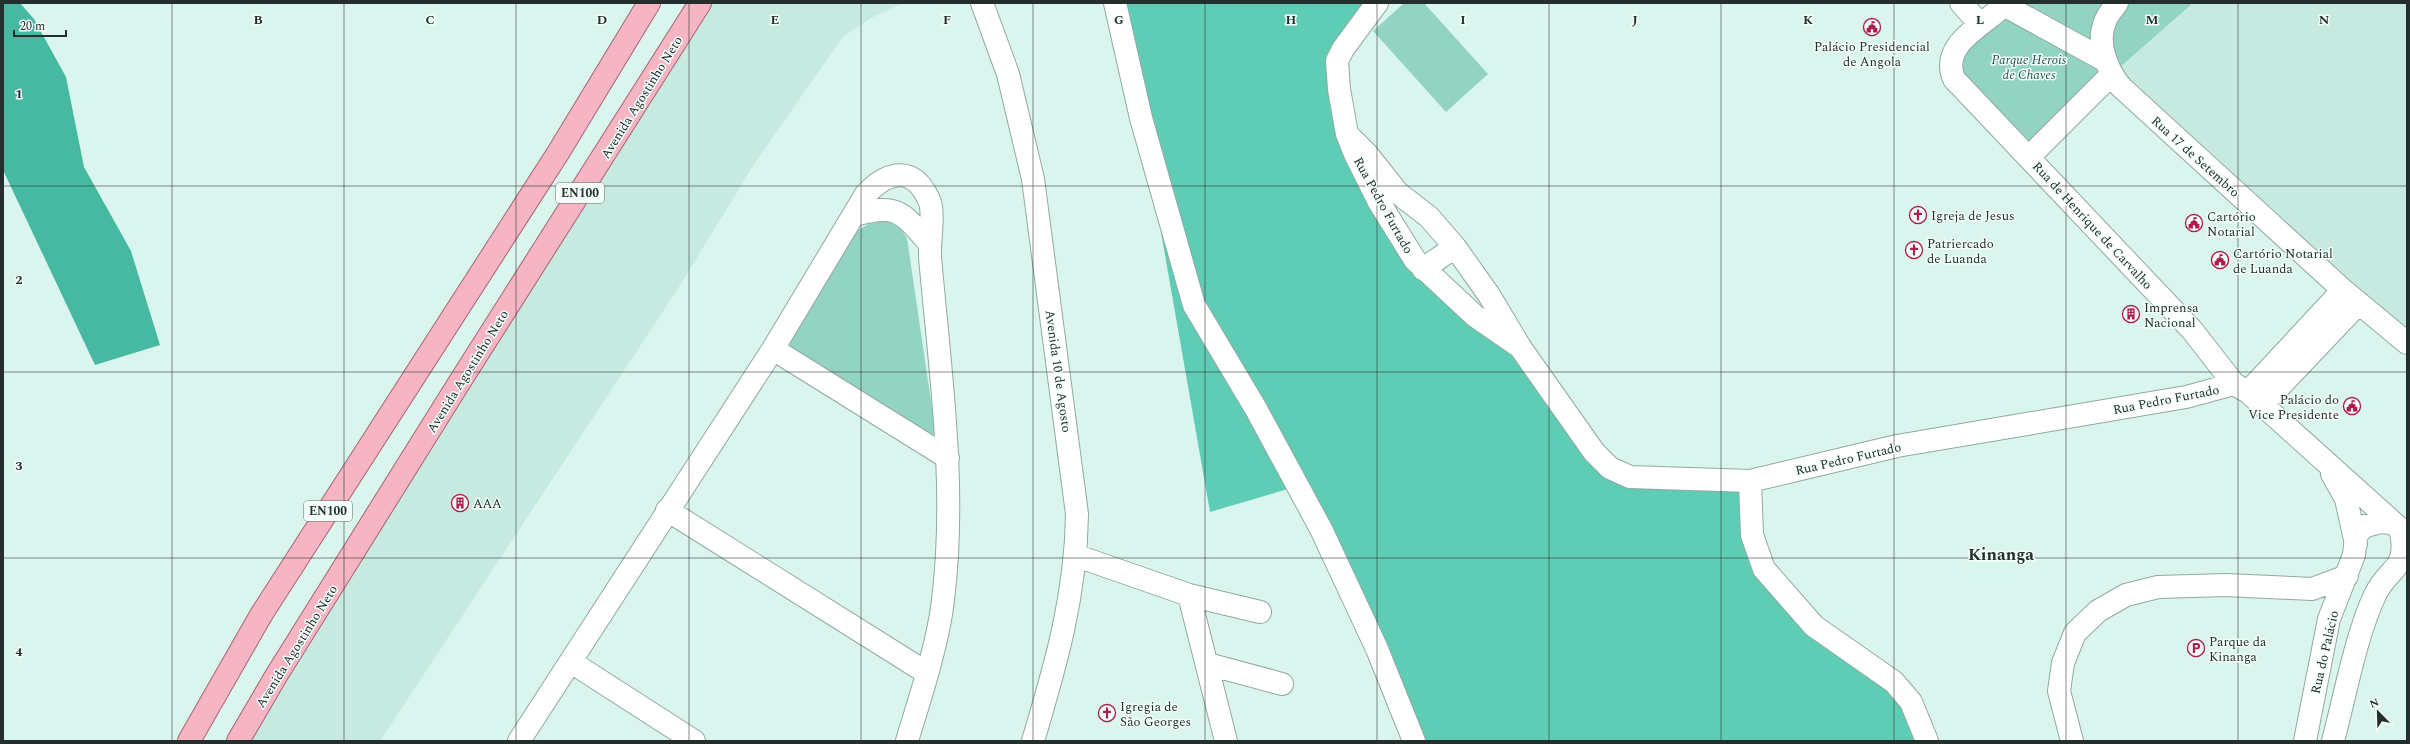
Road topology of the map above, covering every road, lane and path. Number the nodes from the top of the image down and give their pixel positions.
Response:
1 (649, 3) edge
2 (700, 3) edge
3 (982, 3) edge
4 (1115, 3) edge
5 (1377, 3) edge
6 (1961, 3) edge
7 (2117, 3) edge
8 (2005, 4) edge
9 (1980, 24) junction
10 (2109, 68) junction
11 (1347, 134) junction
12 (2029, 157) junction
13 (1415, 206) junction
14 (855, 214) junction
15 (1395, 230) junction
16 (929, 243) junction
17 (1455, 247) junction
18 (1423, 269) junction
19 (2351, 296) junction
20 (2407, 343) edge
21 (1520, 347) junction
22 (773, 349) junction
23 (2248, 394) junction
24 (948, 458) junction
25 (2324, 460) junction
26 (1750, 481) junction
27 (667, 510) junction
28 (2404, 532) edge
29 (2356, 544) junction
30 (1076, 556) junction
31 (2349, 571) junction
32 (2407, 583) edge
33 (2312, 589) junction
34 (1189, 595) junction
35 (1260, 612) dead end
36 (2329, 619) junction
37 (2360, 638) junction
38 (571, 662) junction
39 (1208, 664) junction
40 (927, 673) junction
41 (1282, 684) dead end
42 (189, 741) edge
43 (238, 741) edge
44 (519, 741) edge
45 (694, 741) edge
46 (907, 741) edge
47 (1034, 741) edge
48 (1227, 741) edge
49 (1414, 741) edge
50 (1927, 741) edge
51 (2072, 741) edge
52 (2305, 741) edge
53 (2333, 741) edge

1 - 42 main road, EN100
2 - 43 main road, Avenida Agostinho Neto / EN100
3 - 30 street, Avenida 10 de Agosto
4 - 49 street
5 - 11 street, Rua Pedro Furtado
6 - 9 street
7 - 10 street
8 - 9 street, Rua de Henrique de Carvalho
8 - 10 street, Rua de Henrique de Carvalho
9 - 12 street, Rua de Henrique de Carvalho
10 - 12 street, Rua de Henrique de Carvalho
10 - 19 street, Rua 17 de Setembro
11 - 13 street, Rua Pedro Furtado
11 - 15 street, Rua Pedro Furtado
12 - 23 street, Rua de Henrique de Carvalho
13 - 15 street
13 - 17 street, Rua Pedro Furtado
14 - 16 street
14 - 16 street
14 - 22 street
15 - 18 street, Rua Pedro Furtado
16 - 24 street
17 - 18 street
17 - 21 street, Rua Pedro Furtado
18 - 21 street, Rua Pedro Furtado
19 - 20 street, Rua 17 de Setembro
19 - 23 street
21 - 26 street, Rua Pedro Furtado
22 - 24 street
22 - 27 street
23 - 25 street, Rua de Henrique de Carvalho
23 - 26 street, Rua Pedro Furtado
24 - 40 street
25 - 28 street, Rua de Henrique de Carvalho
25 - 29 street
26 - 50 street
27 - 38 street
27 - 40 street
28 - 29 street
28 - 37 street
29 - 31 street, Rua do Palácio
30 - 34 street
30 - 47 street, Avenida 10 de Agosto
31 - 33 street
31 - 36 street, Rua do Palácio
32 - 37 street
33 - 36 street
33 - 51 street
34 - 35 street
34 - 39 street
36 - 52 street, Rua do Palácio
37 - 53 street
38 - 44 street
38 - 45 street
39 - 41 street
39 - 48 street
40 - 46 street

